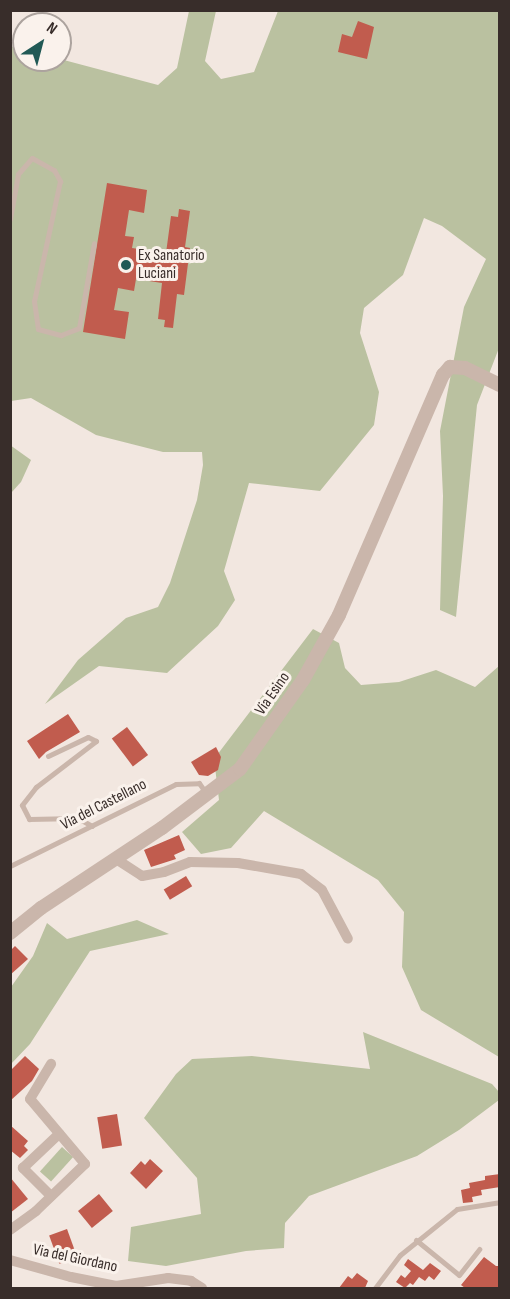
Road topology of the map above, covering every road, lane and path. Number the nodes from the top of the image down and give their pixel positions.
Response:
1 (10, 219) edge
2 (94, 243) dead end
3 (500, 385) edge
4 (48, 756) dead end
5 (207, 794) junction
6 (92, 826) junction
7 (116, 859) junction
8 (10, 866) edge
9 (10, 933) edge
10 (348, 939) dead end
11 (51, 1064) dead end
12 (59, 1134) junction
13 (51, 1196) junction
14 (500, 1202) edge
15 (10, 1230) edge
16 (416, 1240) junction
17 (478, 1248) dead end
18 (10, 1260) edge
19 (134, 1286) edge
20 (202, 1288) edge
21 (375, 1288) edge

1 - 2 lane
3 - 5 street, Via Esino
4 - 6 lane
5 - 6 lane, Via del Castellano
5 - 7 street, Via Esino
6 - 8 lane, Via del Castellano
7 - 9 street, Via Esino
7 - 10 street
11 - 12 street
12 - 13 street
12 - 13 street
13 - 15 street
14 - 16 lane
16 - 17 lane
16 - 21 lane
18 - 19 street, Via del Giordano
19 - 20 street, Via del Giordano

